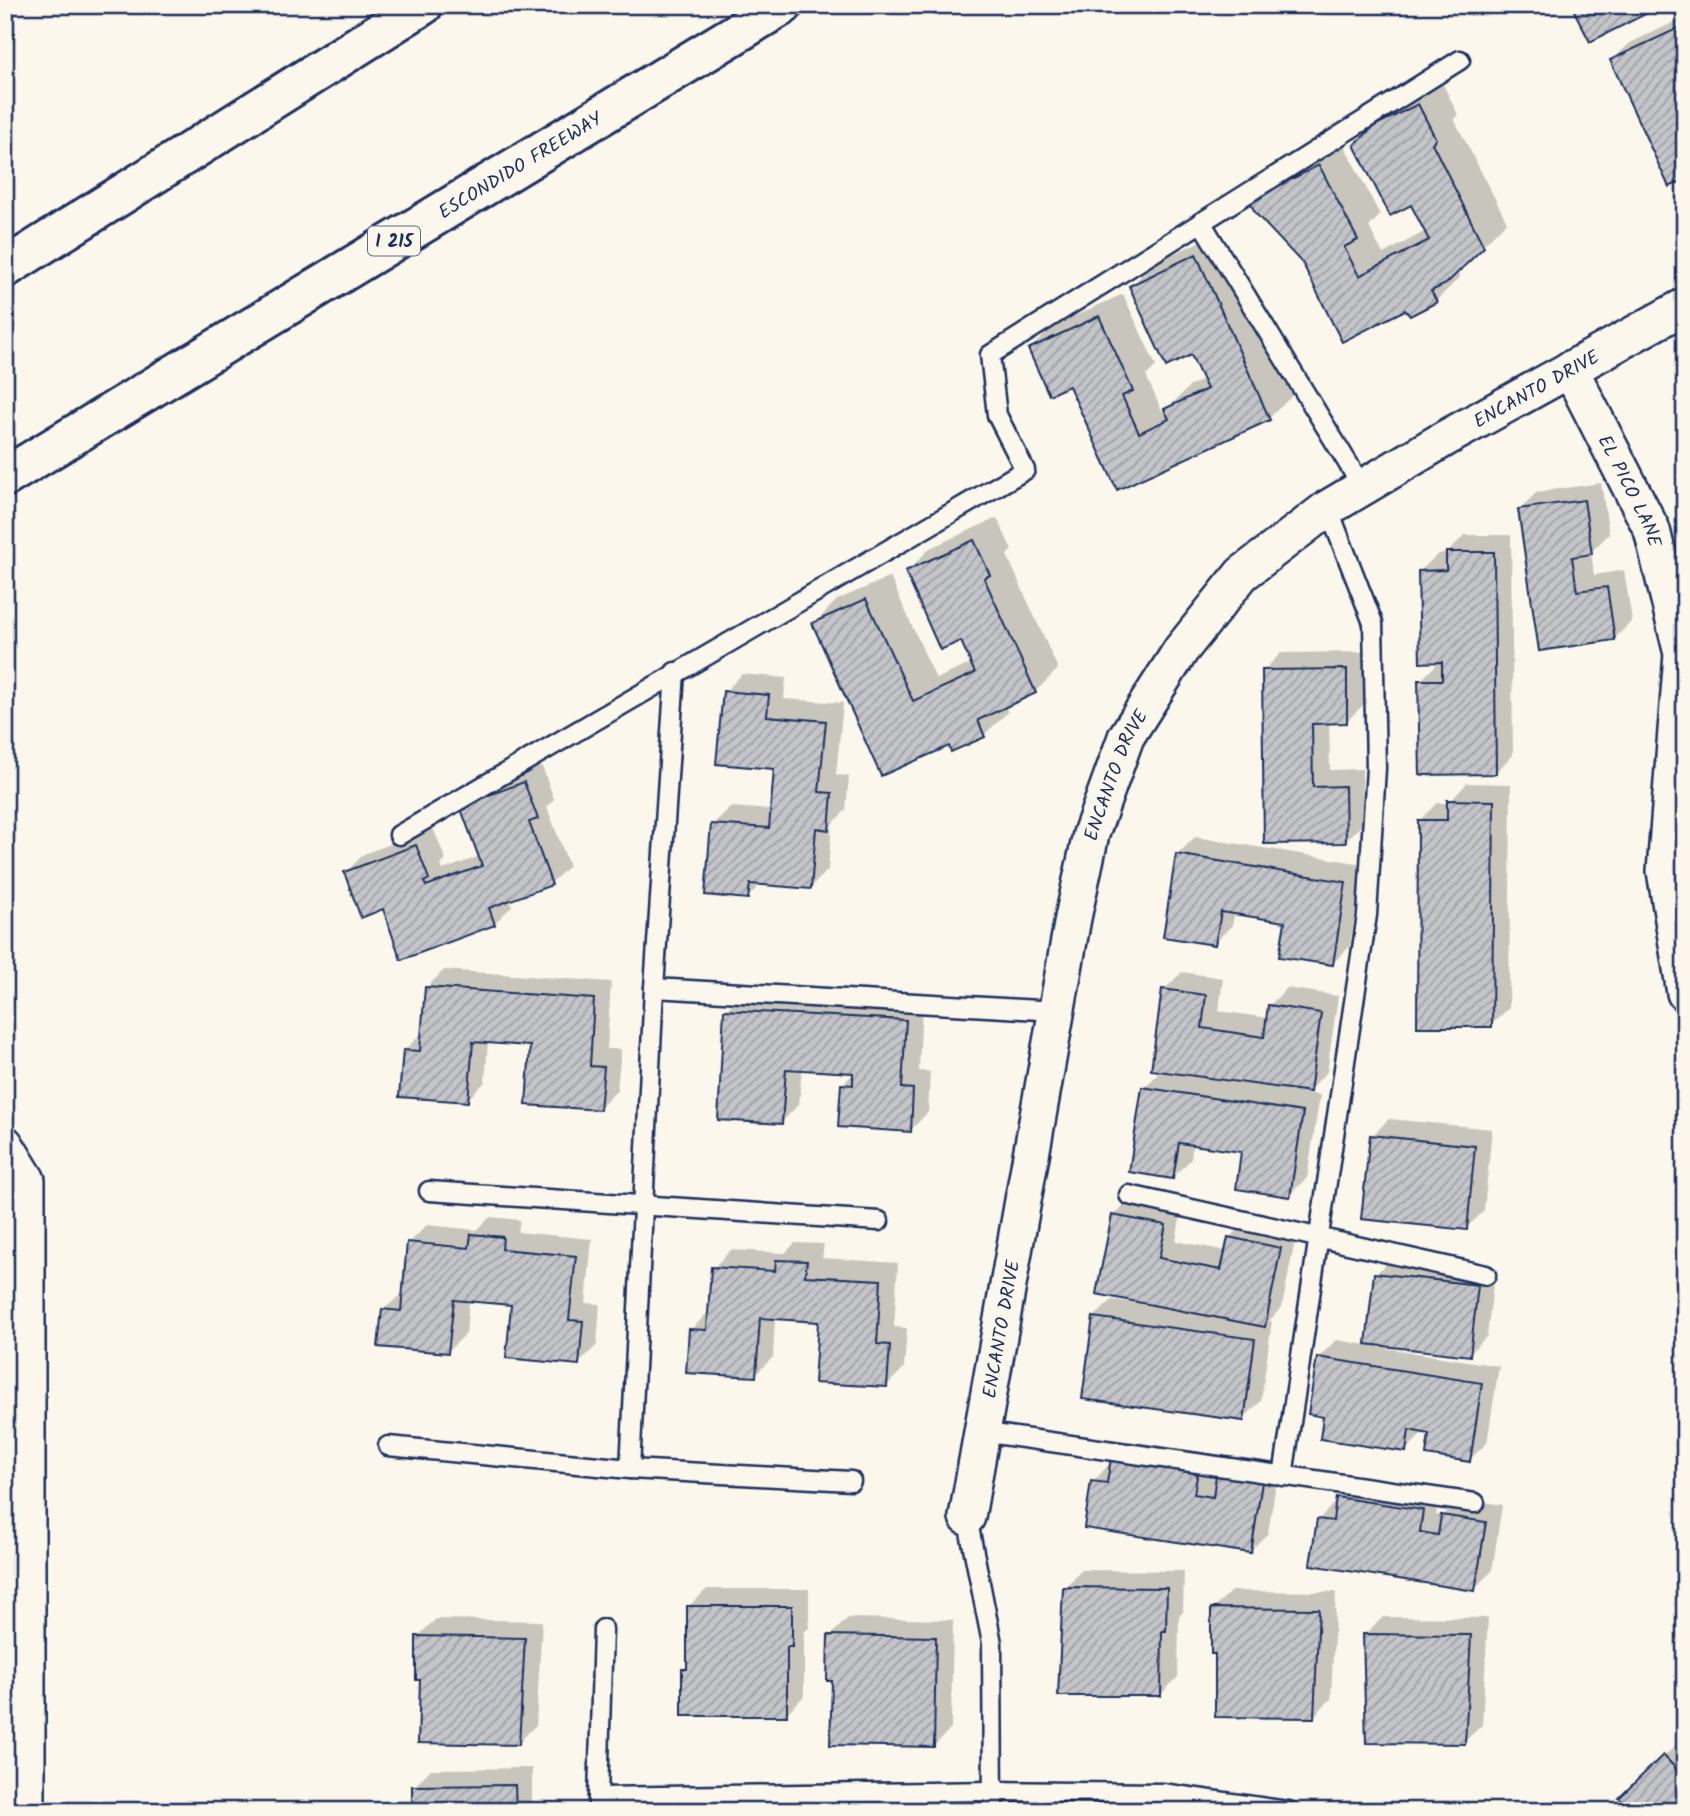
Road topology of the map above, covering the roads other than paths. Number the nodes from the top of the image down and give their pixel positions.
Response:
1 (423, 5) edge
2 (783, 5) edge
3 (1460, 60) dead end
4 (1201, 222) junction
5 (5, 268) edge
6 (1685, 306) edge
7 (1570, 369) junction
8 (5, 477) edge
9 (1363, 488) junction
10 (1328, 508) junction
11 (675, 673) junction
12 (399, 835) dead end
13 (654, 988) junction
14 (1685, 993) edge
15 (1058, 1011) junction
16 (5, 1144) edge
17 (429, 1191) dead end
18 (1129, 1195) dead end
19 (645, 1207) junction
20 (879, 1222) dead end
21 (1318, 1238) junction
22 (1486, 1275) dead end
23 (981, 1432) junction
24 (388, 1446) dead end
25 (630, 1469) junction
26 (1283, 1476) junction
27 (851, 1481) dead end
28 (1475, 1503) dead end
29 (967, 1517) joint
30 (603, 1629) dead end
31 (993, 1791) junction
32 (598, 1804) edge
33 (27, 1811) edge
34 (993, 1811) edge
35 (1289, 1811) edge

1 - 5 highway
2 - 8 highway, ESCONDIDO FREEWAY / I 215
3 - 4 lane
4 - 9 lane
4 - 11 lane
6 - 7 street, ENCANTO DRIVE
7 - 9 street, ENCANTO DRIVE
7 - 14 street, EL PICO LANE
9 - 10 street, ENCANTO DRIVE
10 - 15 street, ENCANTO DRIVE
10 - 21 lane
11 - 12 lane
11 - 13 lane
13 - 15 lane
13 - 19 lane
15 - 23 street, ENCANTO DRIVE
16 - 33 street
17 - 19 lane
18 - 21 lane
19 - 20 lane
19 - 25 lane
21 - 22 lane
21 - 26 lane
23 - 26 lane
23 - 29 street, ENCANTO DRIVE
24 - 25 lane
25 - 27 lane
26 - 28 lane
29 - 31 lane
30 - 32 lane
31 - 32 lane
31 - 34 lane
31 - 35 lane

